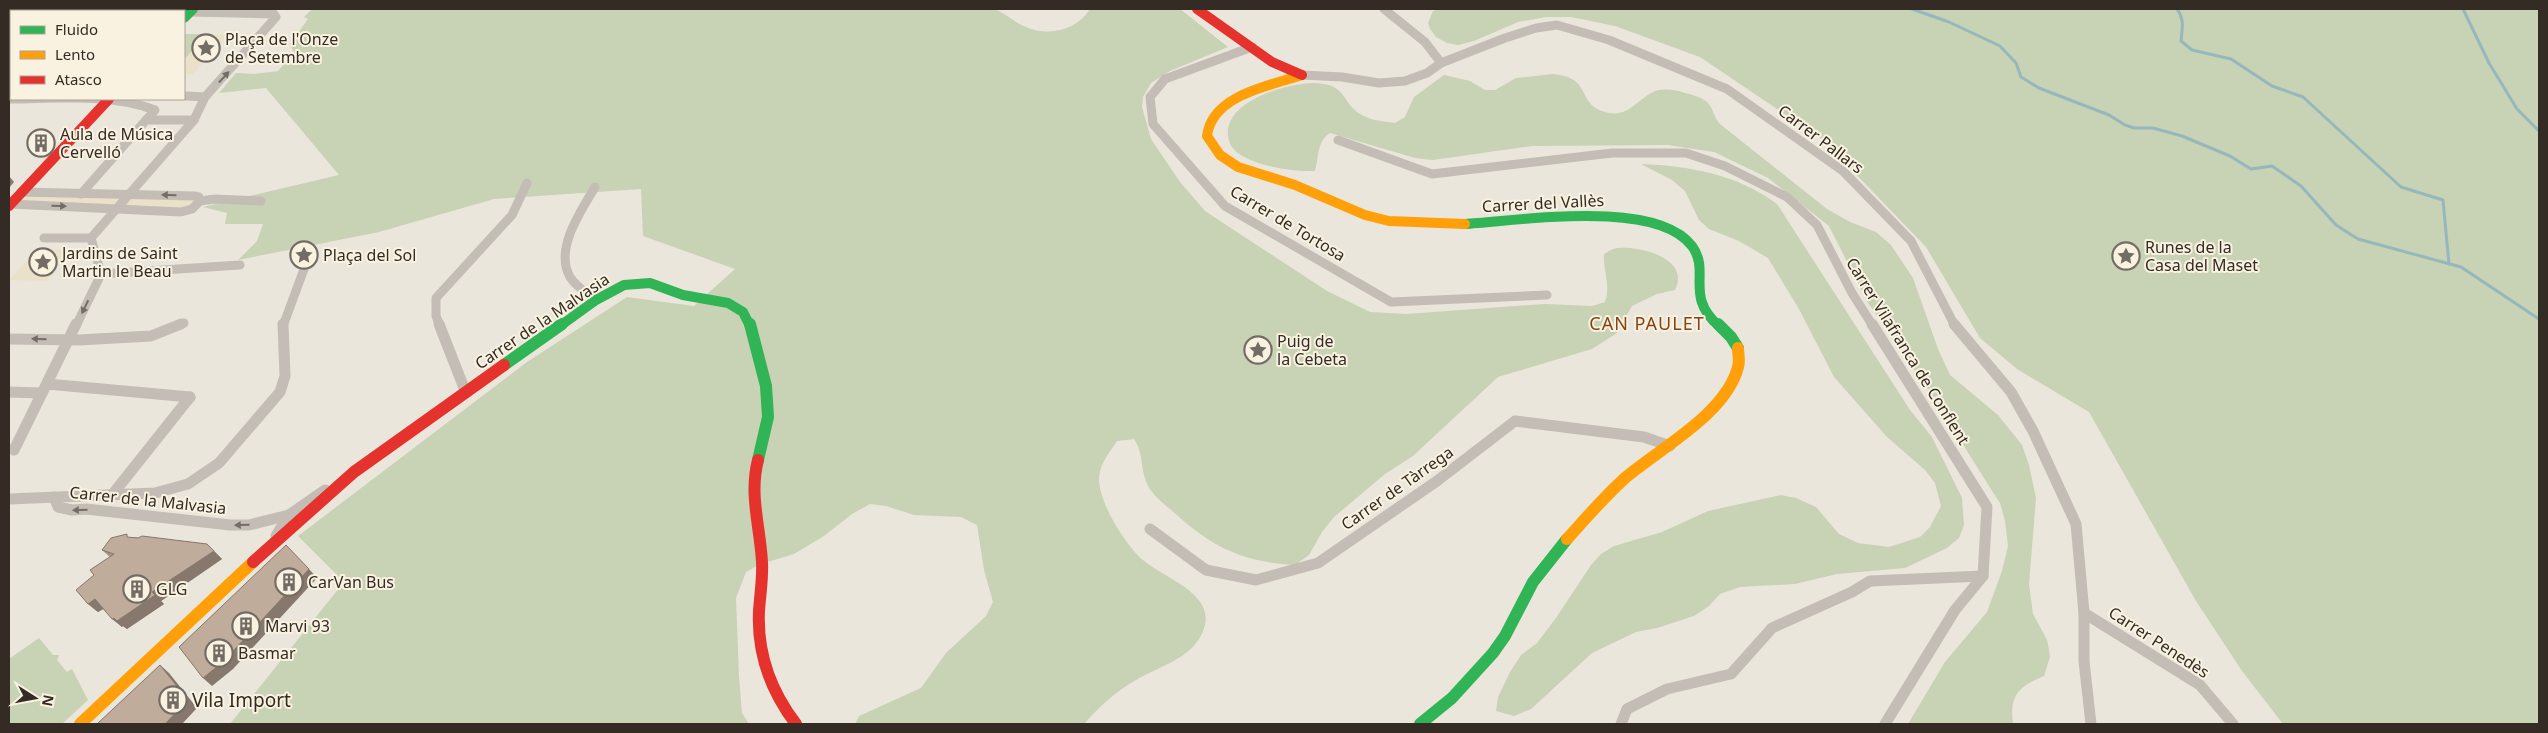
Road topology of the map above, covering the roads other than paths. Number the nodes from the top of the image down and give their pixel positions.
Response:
1 (1197, 9) edge
2 (1384, 9) edge
3 (189, 13) edge
4 (1252, 47) junction
5 (1272, 62) junction
6 (1441, 63) junction
7 (1302, 75) junction
8 (1272, 85) junction
9 (187, 96) dead end
10 (204, 97) junction
11 (108, 100) edge
12 (146, 120) junction
13 (194, 120) junction
14 (1338, 140) dead end
15 (527, 183) dead end
16 (595, 187) dead end
17 (21, 192) junction
18 (81, 194) junction
19 (127, 195) junction
20 (200, 201) junction
21 (261, 202) dead end
22 (9, 205) edge
23 (115, 209) junction
24 (44, 238) dead end
25 (91, 238) junction
26 (307, 252) dead end
27 (240, 265) dead end
28 (101, 274) junction
29 (1547, 295) dead end
30 (596, 300) junction
31 (184, 324) dead end
32 (9, 338) edge
33 (69, 340) junction
34 (44, 388) junction
35 (9, 392) edge
36 (466, 393) junction
37 (1670, 446) junction
38 (14, 450) dead end
39 (354, 472) junction
40 (112, 495) junction
41 (54, 497) junction
42 (9, 499) edge
43 (289, 515) junction
44 (1150, 528) dead end
45 (267, 549) junction
46 (1983, 576) junction
47 (2084, 613) junction
48 (80, 724) edge
49 (796, 724) edge
50 (1420, 724) edge
51 (1621, 724) edge
52 (1884, 724) edge
53 (2091, 724) edge
54 (2233, 724) edge

1 - 4 street
2 - 6 street
10 -> 3 street
4 - 5 street
4 - 29 street, Carrer de Tortosa
5 - 7 street
5 - 8 street
6 - 7 street, Carrer Pallars
6 - 47 street, Carrer Pallars
7 - 8 street, Carrer del Vallès
8 - 37 street, Carrer del Vallès
9 - 10 street
10 - 13 street
11 - 12 street
11 - 17 street
12 - 13 street
12 - 18 street
13 - 19 street
14 - 46 street, Carrer Vilafranca de Conflent
15 - 36 street
16 - 30 street
17 - 18 street
17 - 22 street
18 - 19 street
20 -> 19 street
19 - 23 street
20 - 21 street
20 - 23 street
22 -> 23 street
23 - 25 street
24 - 25 street
25 - 28 street
26 - 40 street
27 - 28 street
28 -> 33 street
30 - 36 street, Carrer de la Malvasia
30 - 49 street, Carrer de la Malvasia
31 - 33 street
33 -> 32 street
33 - 34 street
34 - 35 street
34 - 38 street
34 - 40 street
36 - 39 street, Carrer de la Malvasia
37 - 44 street, Carrer de Tàrrega
37 - 50 street, Carrer del Vallès
39 - 43 street, Carrer de la Malvasia
39 - 45 street
40 - 41 street
41 - 42 street, Carrer de la Malvasia
43 -> 41 street, Carrer de la Malvasia
43 - 45 street, Carrer de la Malvasia
45 - 48 street
46 - 51 street
46 - 52 street
47 - 53 street, Carrer Pallars
47 - 54 street, Carrer Penedès

